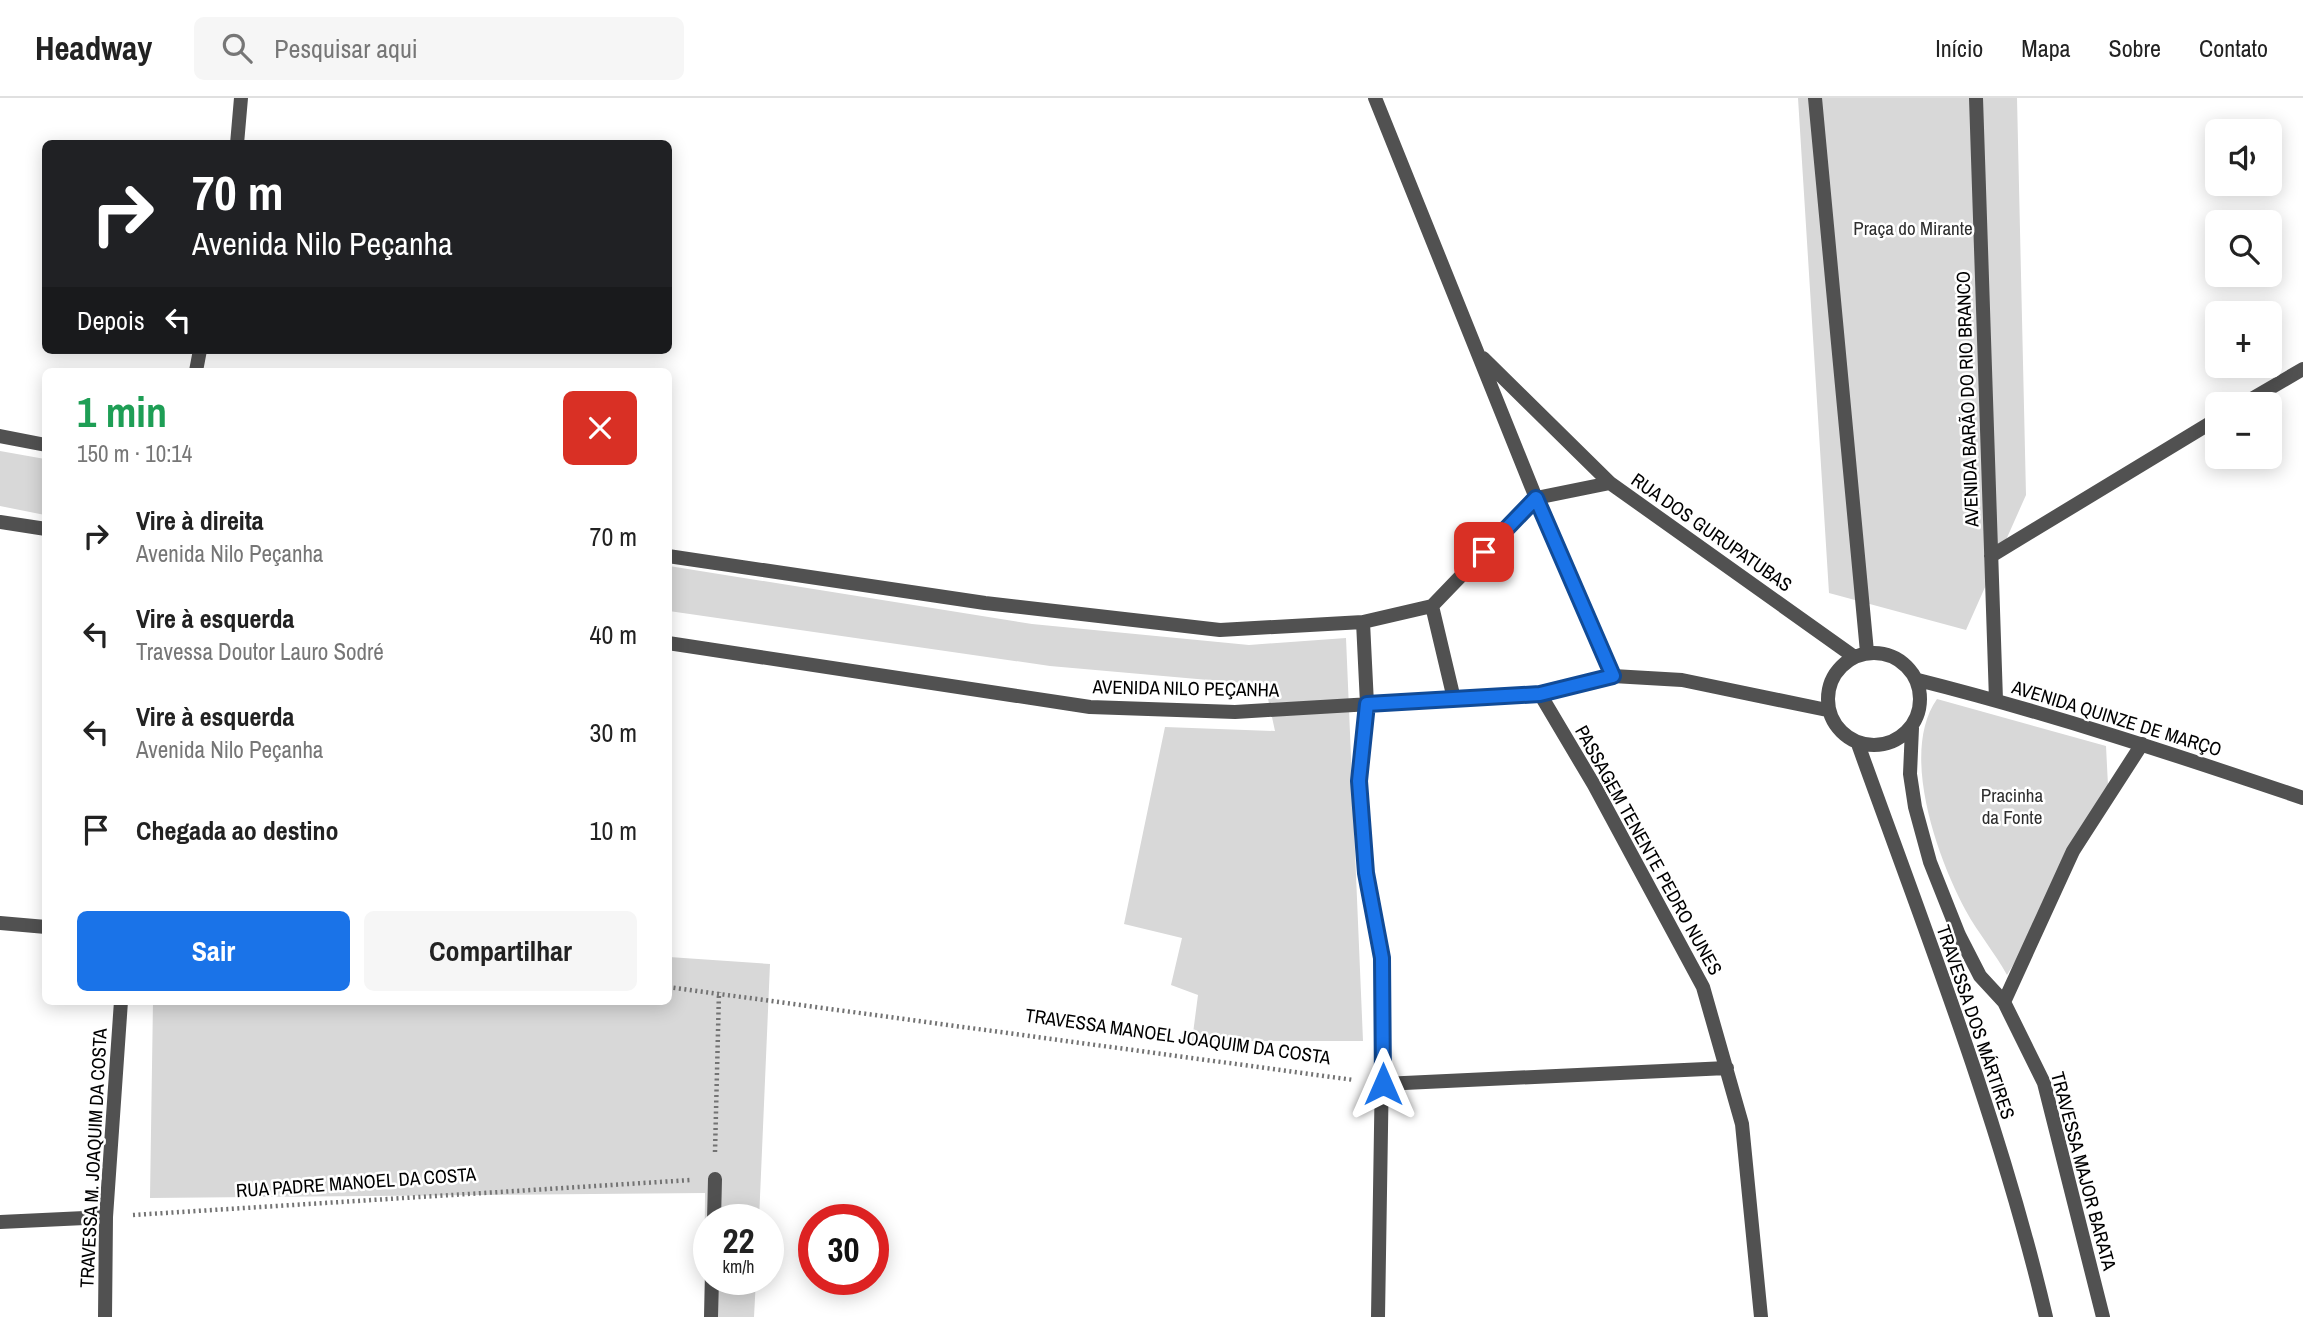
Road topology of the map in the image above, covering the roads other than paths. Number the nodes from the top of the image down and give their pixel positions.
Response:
1 (241, 98) edge
2 (1375, 98) edge
3 (1815, 98) edge
4 (1976, 98) edge
5 (237, 140) edge
6 (1477, 352) junction
7 (2303, 369) edge
8 (2264, 392) edge
9 (2205, 426) edge
10 (0, 436) edge
11 (42, 444) edge
12 (1610, 483) junction
13 (1536, 498) junction
14 (0, 522) edge
15 (42, 528) edge
16 (1991, 556) junction
17 (672, 557) edge
18 (1432, 606) junction
19 (1363, 622) junction
20 (672, 644) edge
21 (1860, 654) junction
22 (1613, 676) junction
23 (1918, 680) junction
24 (1540, 694) junction
25 (1454, 699) junction
26 (1996, 700) junction
27 (1367, 704) junction
28 (1827, 710) junction
29 (1912, 728) junction
30 (1858, 744) junction
31 (2141, 744) junction
32 (2303, 798) edge
33 (0, 923) edge
34 (42, 927) edge
35 (2004, 1002) junction
36 (121, 1005) edge
37 (1727, 1068) junction
38 (1383, 1084) junction
39 (715, 1179) road end
40 (714, 1204) edge
41 (106, 1217) junction
42 (0, 1222) edge
43 (712, 1295) edge
44 (105, 1317) edge
45 (712, 1317) edge
46 (1378, 1317) edge
47 (1760, 1317) edge
48 (2046, 1317) edge
49 (2103, 1317) edge

1 - 5 street
2 - 6 street
3 - 21 street
4 - 16 street, AVENIDA BARÃO DO RIO BRANCO
6 - 12 street
6 - 13 street
7 - 8 street
9 - 16 street
10 - 11 street
12 - 13 street, RUA DOS GURUPATUBAS
12 - 21 street, RUA DOS GURUPATUBAS
13 - 18 street
13 - 22 street
14 - 15 street
16 - 26 street, AVENIDA BARÃO DO RIO BRANCO
17 - 19 street
18 - 19 street
18 - 25 street
19 - 27 street
20 - 27 street, AVENIDA NILO PEÇANHA
21 - 23 street
21 - 28 street
22 - 24 street, AVENIDA NILO PEÇANHA
22 - 28 street, AVENIDA NILO PEÇANHA
23 - 26 street, AVENIDA QUINZE DE MARÇO
23 - 29 street
24 - 25 street, AVENIDA NILO PEÇANHA
24 - 37 street, PASSAGEM TENENTE PEDRO NUNES
25 - 27 street, AVENIDA NILO PEÇANHA
26 - 31 street, AVENIDA QUINZE DE MARÇO
27 - 38 street
28 - 30 street
29 - 30 street
29 - 35 street, TRAVESSA MAJOR BARATA
30 - 48 street, TRAVESSA DOS MÁRTIRES
31 - 32 street, AVENIDA QUINZE DE MARÇO
31 - 35 street
33 - 34 street
35 - 49 street, TRAVESSA MAJOR BARATA
36 - 41 street, TRAVESSA M. JOAQUIM DA COSTA
37 - 38 street
37 - 47 street, PASSAGEM TENENTE PEDRO NUNES
38 - 46 street
39 - 40 street
41 - 42 street
41 - 44 street, TRAVESSA M. JOAQUIM DA COSTA
43 - 45 street

